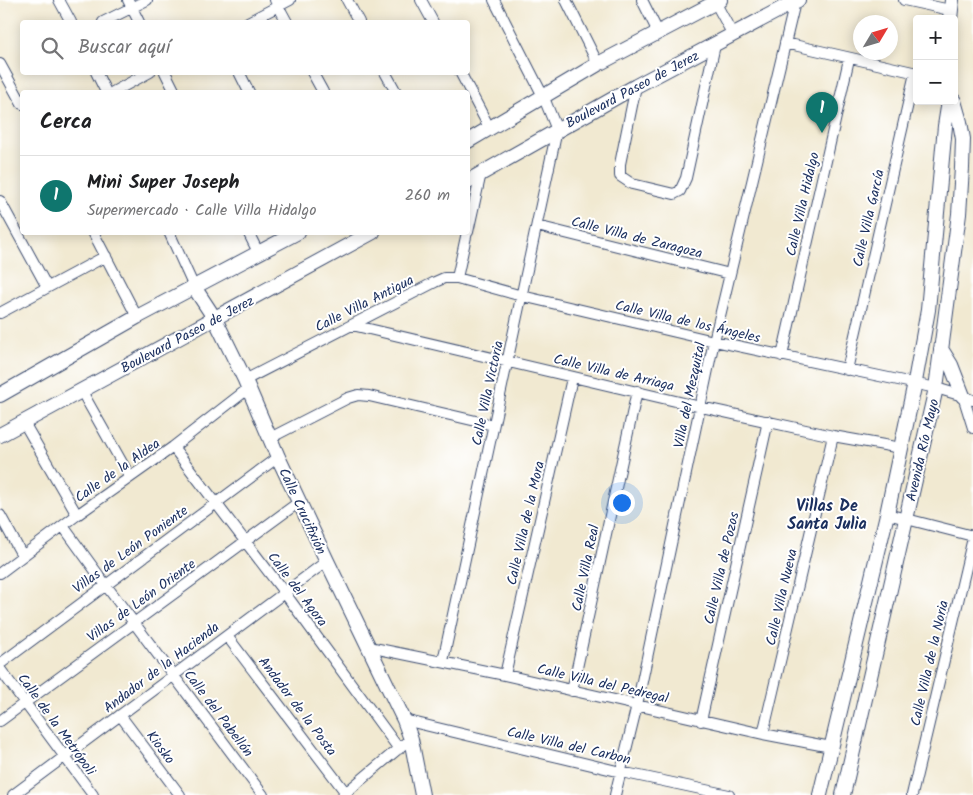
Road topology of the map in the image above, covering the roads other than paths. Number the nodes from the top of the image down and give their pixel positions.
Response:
1 (59, 0) edge
2 (147, 0) edge
3 (290, 0) edge
4 (347, 0) edge
5 (421, 0) edge
6 (494, 0) edge
7 (566, 0) edge
8 (642, 0) edge
9 (904, 0) edge
10 (717, 1) edge
11 (797, 1) edge
12 (276, 3) edge
13 (130, 4) edge
14 (951, 10) edge
15 (70, 20) edge
16 (106, 20) edge
17 (138, 20) edge
18 (251, 20) edge
19 (285, 20) edge
20 (358, 20) edge
21 (432, 20) edge
22 (658, 32) junction
23 (733, 35) junction
24 (785, 43) junction
25 (715, 45) junction
26 (850, 59) junction
27 (0, 64) edge
28 (598, 64) junction
29 (913, 72) edge
30 (98, 75) edge
31 (144, 75) edge
32 (166, 75) edge
33 (240, 75) edge
34 (314, 75) edge
35 (387, 75) edge
36 (462, 75) edge
37 (636, 86) junction
38 (913, 86) edge
39 (105, 90) edge
40 (117, 90) edge
41 (174, 90) edge
42 (248, 90) edge
43 (322, 90) edge
44 (395, 90) edge
45 (469, 90) edge
46 (470, 91) edge
47 (544, 98) junction
48 (20, 100) edge
49 (948, 105) edge
50 (955, 105) edge
51 (490, 129) junction
52 (557, 130) junction
53 (470, 140) edge
54 (481, 173) junction
55 (470, 179) edge
56 (0, 201) edge
57 (470, 223) edge
58 (537, 226) junction
59 (95, 235) edge
60 (170, 235) edge
61 (250, 235) edge
62 (293, 235) edge
63 (368, 235) edge
64 (467, 235) edge
65 (259, 254) junction
66 (106, 256) junction
67 (730, 274) junction
68 (457, 278) junction
69 (47, 287) junction
70 (194, 287) junction
71 (522, 296) junction
72 (0, 313) edge
73 (137, 317) junction
74 (215, 320) junction
75 (352, 325) junction
76 (714, 341) junction
77 (941, 349) junction
78 (782, 356) junction
79 (508, 361) junction
80 (848, 370) junction
81 (572, 378) junction
82 (247, 384) junction
83 (915, 385) junction
84 (936, 388) junction
85 (80, 390) junction
86 (638, 392) junction
87 (0, 395) edge
88 (968, 398) edge
89 (701, 407) junction
90 (23, 421) junction
91 (768, 421) junction
92 (494, 425) junction
93 (973, 428) edge
94 (0, 435) edge
95 (833, 436) junction
96 (270, 438) junction
97 (173, 447) junction
98 (901, 448) junction
99 (278, 457) junction
100 (130, 477) junction
101 (299, 502) junction
102 (216, 503) junction
103 (887, 514) junction
104 (0, 515) edge
105 (77, 516) junction
106 (906, 520) junction
107 (63, 526) junction
108 (973, 537) edge
109 (245, 541) junction
110 (22, 555) junction
111 (327, 561) junction
112 (0, 573) edge
113 (105, 584) junction
114 (284, 592) junction
115 (134, 623) junction
116 (227, 636) junction
117 (369, 646) junction
118 (443, 661) junction
119 (0, 664) edge
120 (0, 669) edge
121 (505, 675) junction
122 (174, 676) junction
123 (572, 691) junction
124 (25, 703) junction
125 (637, 705) junction
126 (120, 715) junction
127 (404, 720) junction
128 (701, 720) junction
129 (0, 721) edge
130 (763, 734) junction
131 (411, 739) junction
132 (831, 747) junction
133 (399, 749) junction
134 (64, 757) junction
135 (621, 772) junction
136 (345, 794) edge
137 (13, 795) edge
138 (93, 795) edge
139 (180, 795) edge
140 (264, 795) edge
141 (422, 795) edge
142 (615, 795) edge
143 (729, 795) edge
144 (820, 795) edge
145 (843, 795) edge
146 (912, 795) edge

1 - 15 street
2 - 13 street
3 - 12 street
4 - 20 street
5 - 21 street
6 - 47 street
7 - 28 street
8 - 22 street
9 - 14 street
10 - 22 street
10 - 23 street
11 - 23 street, Boulevard Paseo de Jerez
11 - 24 street, Villa del Mezquital
12 - 18 street
12 - 19 street
13 - 16 street
13 - 17 street
22 - 28 street
23 - 25 street, Boulevard Paseo de Jerez
24 - 26 street
24 - 67 street, Villa del Mezquital
25 - 37 street, Boulevard Paseo de Jerez
25 - 37 street
26 - 29 street
26 - 78 street, Calle Villa Hidalgo
27 - 48 street
28 - 47 street
30 - 39 street
31 - 40 street
32 - 41 street
33 - 42 street
34 - 43 street
35 - 44 street
36 - 45 street
37 - 52 street, Boulevard Paseo de Jerez
38 - 80 street, Calle Villa García
46 - 51 street
47 - 51 street
47 - 52 street
49 - 83 street, Avenida Río Mayo
50 - 77 street, Avenida Río Mayo
51 - 53 street
52 - 54 street, Boulevard Paseo de Jerez
52 - 58 street, Calle Villa Victoria
54 - 55 street, Boulevard Paseo de Jerez
54 - 57 street
56 - 69 street
58 - 67 street, Calle Villa de Zaragoza
58 - 71 street, Calle Villa Victoria
59 - 66 street
60 - 70 street, Calle Crucifixión
61 - 65 street
62 - 65 street
63 - 74 street, Boulevard Paseo de Jerez
64 - 68 street
65 - 70 street
66 - 69 street
66 - 73 street
67 - 76 street, Villa del Mezquital
68 - 71 street, Calle Villa de los Ángeles
68 - 75 street, Calle Villa Antigua
69 - 72 street
70 - 73 street
70 - 74 street, Calle Crucifixión
71 - 76 street, Calle Villa de los Ángeles
71 - 79 street, Calle Villa Victoria
73 - 87 street
74 - 82 street, Calle Crucifixión
74 - 85 street, Boulevard Paseo de Jerez
75 - 79 street, Calle Villa de Arriaga
75 - 82 street, Calle Villa Antigua
76 - 78 street, Calle Villa de los Ángeles
76 - 89 street, Villa del Mezquital
77 - 84 street, Avenida Río Mayo
77 - 88 street
78 - 80 street, Calle Villa de los Ángeles
79 - 81 street, Calle Villa de Arriaga
79 - 92 street, Calle Villa Victoria
80 - 83 street, Calle Villa de los Ángeles
81 - 86 street, Calle Villa de Arriaga
81 - 121 street, Calle Villa de la Mora
82 - 96 street, Calle Crucifixión
82 - 97 street, Calle de la Aldea
83 - 84 street, Calle Villa de los Ángeles
83 - 98 street, Avenida Río Mayo
84 - 88 street, Calle Villa de los Ángeles
84 - 106 street, Avenida Río Mayo
85 - 90 street, Boulevard Paseo de Jerez
85 - 100 street
86 - 89 street, Calle Villa de Arriaga
86 - 123 street, Calle Villa Real
88 - 93 street
89 - 91 street, Calle Villa de Arriaga
89 - 125 street, Villa del Mezquital
90 - 94 street, Boulevard Paseo de Jerez
90 - 105 street
91 - 95 street, Calle Villa de Arriaga
91 - 128 street, Calle Villa de Pozos
92 - 96 street
92 - 118 street, Calle Villa Victoria
95 - 98 street, Calle Villa de Arriaga
95 - 130 street, Calle Villa Nueva
96 - 99 street, Calle Crucifixión
97 - 100 street, Calle de la Aldea
97 - 102 street, Calle del Agora
98 - 103 street, Avenida Río Mayo
99 - 101 street, Calle Crucifixión
99 - 102 street, Villas de León Poniente
100 - 105 street, Calle de la Aldea
101 - 109 street, Villas de León Oriente
101 - 111 street, Calle Crucifixión
102 - 109 street, Calle del Agora
102 - 113 street, Villas de León Poniente
103 - 106 street
103 - 132 street, Avenida Río Mayo
104 - 110 street
105 - 107 street, Calle de la Aldea
106 - 108 street
106 - 145 street, Avenida Río Mayo
107 - 110 street, Calle de la Aldea
107 - 113 street, Calle del Pabellón
108 - 146 street, Calle Villa de la Noria
109 - 114 street, Calle del Agora
109 - 115 street, Villas de León Oriente
110 - 112 street, Calle de la Aldea
111 - 114 street, Andador de la Hacienda
111 - 117 street, Calle Crucifixión
113 - 115 street, Calle del Pabellón
113 - 119 street, Villas de León Poniente
114 - 116 street, Andador de la Hacienda
114 - 133 street, Calle del Agora
115 - 122 street, Calle del Pabellón
115 - 124 street, Villas de León Oriente
116 - 122 street, Andador de la Hacienda
116 - 136 street, Andador de la Posta
117 - 118 street, Calle Villa del Pedregal
117 - 127 street, Calle Crucifixión
118 - 121 street, Calle Villa del Pedregal
120 - 124 street, Calle de la Metrópoli
121 - 123 street, Calle Villa del Pedregal
122 - 126 street, Andador de la Hacienda
122 - 140 street, Calle del Pabellón
123 - 125 street, Calle Villa del Pedregal
124 - 129 street, Villas de León Oriente
124 - 134 street, Calle de la Metrópoli
125 - 128 street, Calle Villa del Pedregal
125 - 135 street, Villa del Mezquital
126 - 134 street, Andador de la Hacienda
126 - 139 street, Kiosko
127 - 131 street, Calle Crucifixión
127 - 135 street, Calle Villa del Carbon
128 - 130 street, Calle Villa del Pedregal
130 - 132 street, Calle Villa del Pedregal
131 - 133 street
131 - 141 street, Calle Crucifixión
132 - 144 street, Avenida Río Mayo
133 - 136 street
134 - 137 street, Andador de la Hacienda
134 - 138 street, Calle de la Metrópoli
135 - 142 street, Villa del Mezquital
135 - 143 street, Calle Villa del Carbon

